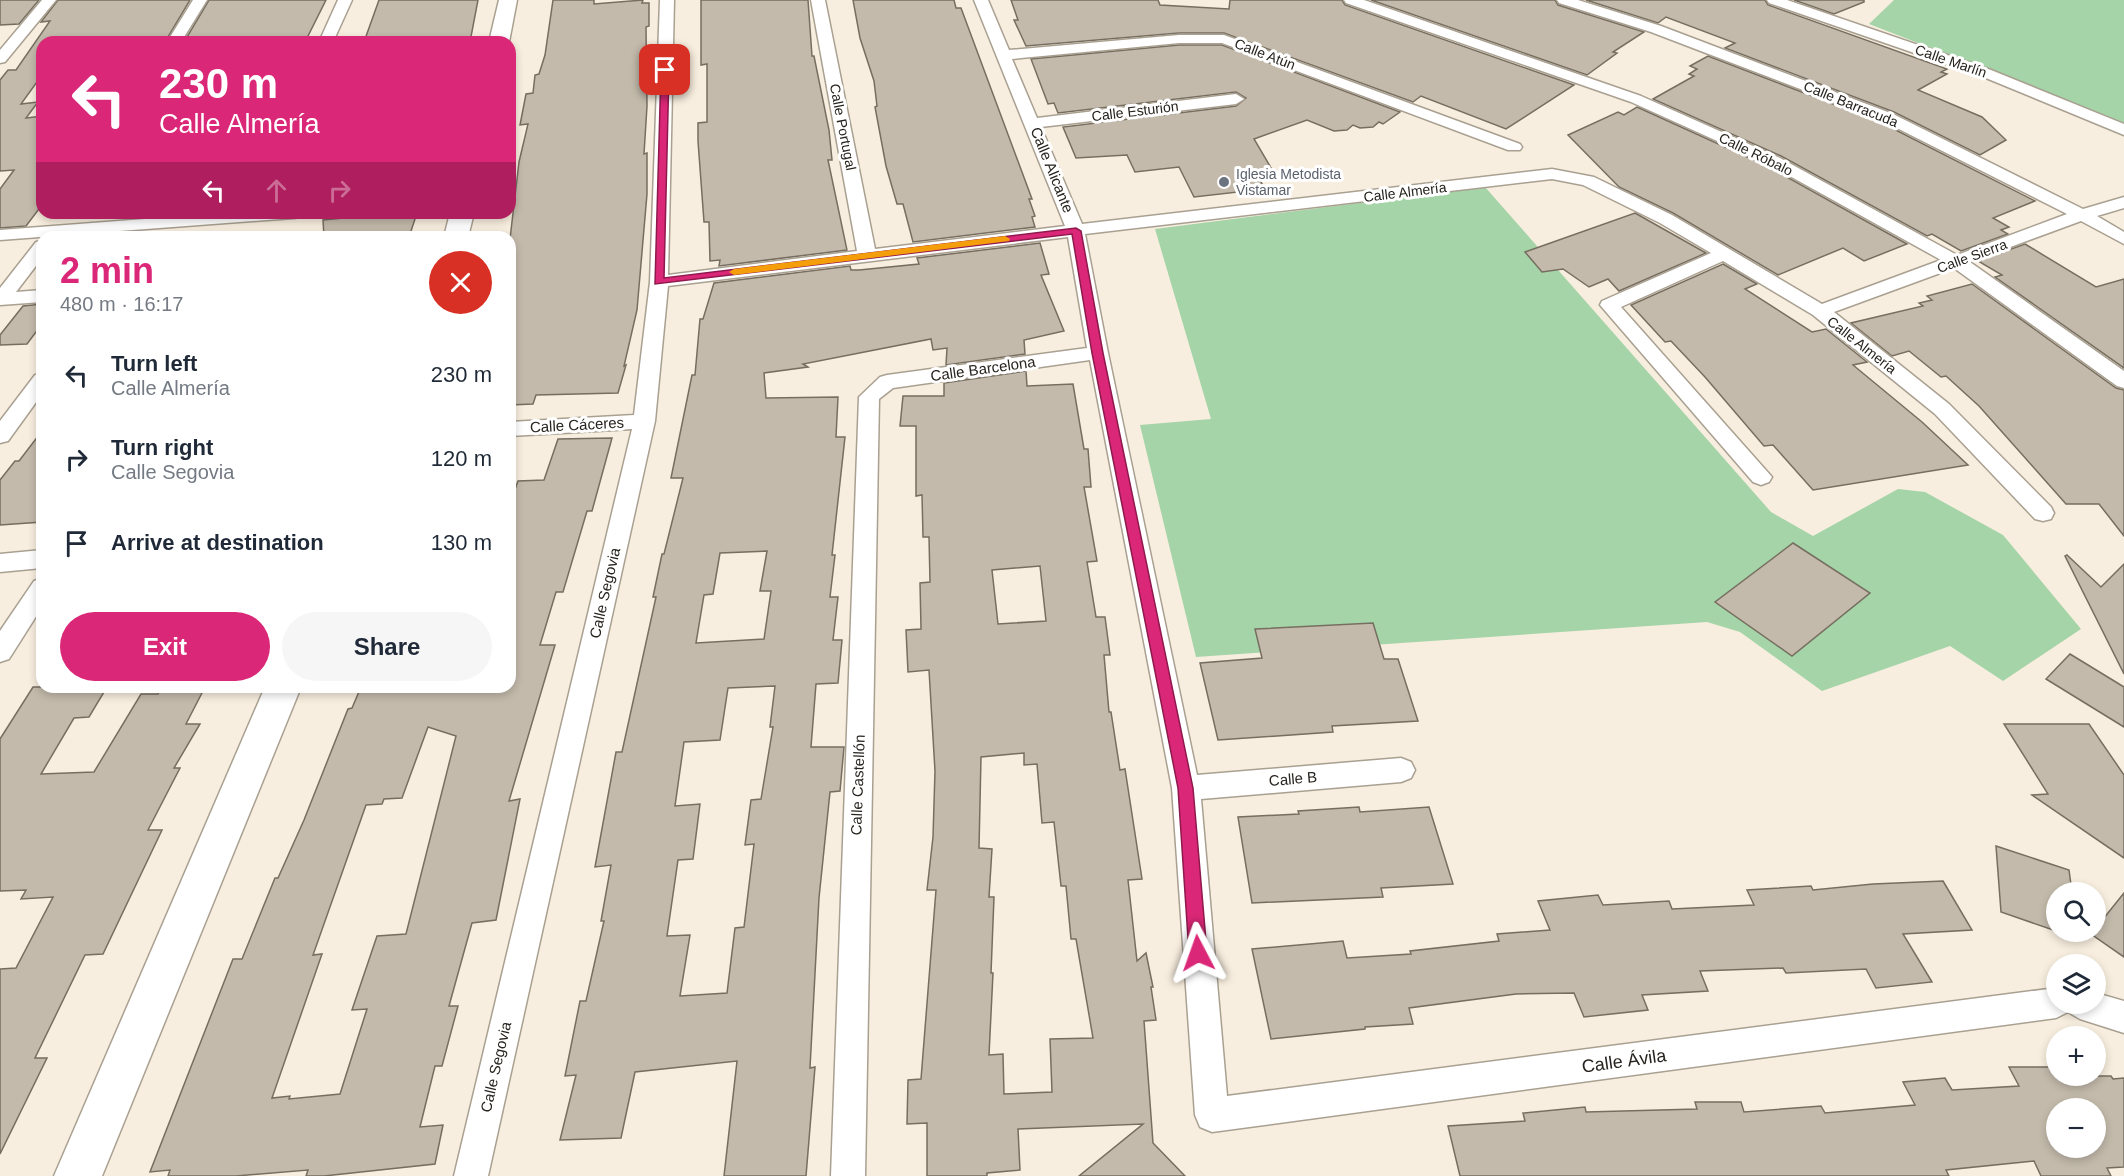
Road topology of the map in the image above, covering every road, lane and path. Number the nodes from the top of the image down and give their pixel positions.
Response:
1 (49, 0) edge
2 (200, 0) edge
3 (345, 0) edge
4 (508, 0) edge
5 (667, 0) edge
6 (818, 0) edge
7 (981, 0) edge
8 (1351, 0) edge
9 (1564, 0) edge
10 (1774, 0) edge
11 (178, 36) edge
12 (329, 36) edge
13 (500, 36) edge
14 (1004, 55) junction
15 (0, 59) edge
16 (1236, 99) dead end
17 (1034, 123) junction
18 (2124, 130) edge
19 (1514, 147) dead end
20 (1564, 157) dead end
21 (1552, 174) junction
22 (2124, 202) edge
23 (2082, 215) junction
24 (214, 219) edge
25 (108, 231) edge
26 (1076, 231) junction
27 (0, 236) edge
28 (36, 238) edge
29 (2124, 239) edge
30 (36, 253) edge
31 (1724, 254) junction
32 (867, 255) junction
33 (1957, 262) junction
34 (659, 282) junction
35 (36, 296) edge
36 (1, 299) edge
37 (1820, 311) junction
38 (1098, 353) junction
39 (2124, 381) edge
40 (36, 388) edge
41 (872, 395) joint
42 (644, 421) junction
43 (516, 429) edge
44 (0, 436) edge
45 (1761, 477) dead end
46 (2043, 513) dead end
47 (36, 560) edge
48 (0, 563) edge
49 (36, 596) edge
50 (0, 652) edge
51 (280, 693) edge
52 (1401, 770) dead end
53 (1186, 788) junction
54 (2046, 1005) edge
55 (2106, 1012) edge
56 (2124, 1017) edge
57 (1209, 1094) joint
58 (78, 1176) edge
59 (471, 1176) edge
60 (848, 1176) edge

1 - 15 street
2 - 11 street
3 - 12 street
4 - 13 street
5 - 34 street, Calle Segovia
6 - 32 street, Calle Portugal
7 - 14 street, Calle Alicante
8 - 33 street, Calle Róbalo
9 - 23 street, Calle Barracuda
10 - 18 street, Calle Marlín
14 - 17 street, Calle Alicante
14 - 19 street, Calle Atún
16 - 17 street, Calle Esturión
17 - 26 street, Calle Alicante
20 - 21 street
21 - 26 street, Calle Almería
21 - 31 street, Calle Almería
22 - 23 street, Calle Sierra
23 - 29 street, Calle Barracuda
23 - 33 street, Calle Sierra
24 - 25 street
26 - 32 street, Calle Almería
26 - 38 street, Calle Alicante
27 - 28 street
30 - 36 street
31 - 37 street, Calle Almería
31 - 45 street
32 - 34 street, Calle Almería
33 - 37 street, Calle Sierra
33 - 39 street, Calle Róbalo
34 - 42 street, Calle Segovia
35 - 36 street
37 - 46 street, Calle Almería
38 - 41 street, Calle Barcelona
38 - 53 street, Calle Alicante
40 - 44 street
41 - 60 street, Calle Castellón
42 - 43 street, Calle Cáceres
42 - 59 street, Calle Segovia
47 - 48 street
49 - 50 street
51 - 58 street
52 - 53 street, Calle B
53 - 57 street, Calle Alicante
54 - 57 street, Calle Ávila
55 - 56 street

